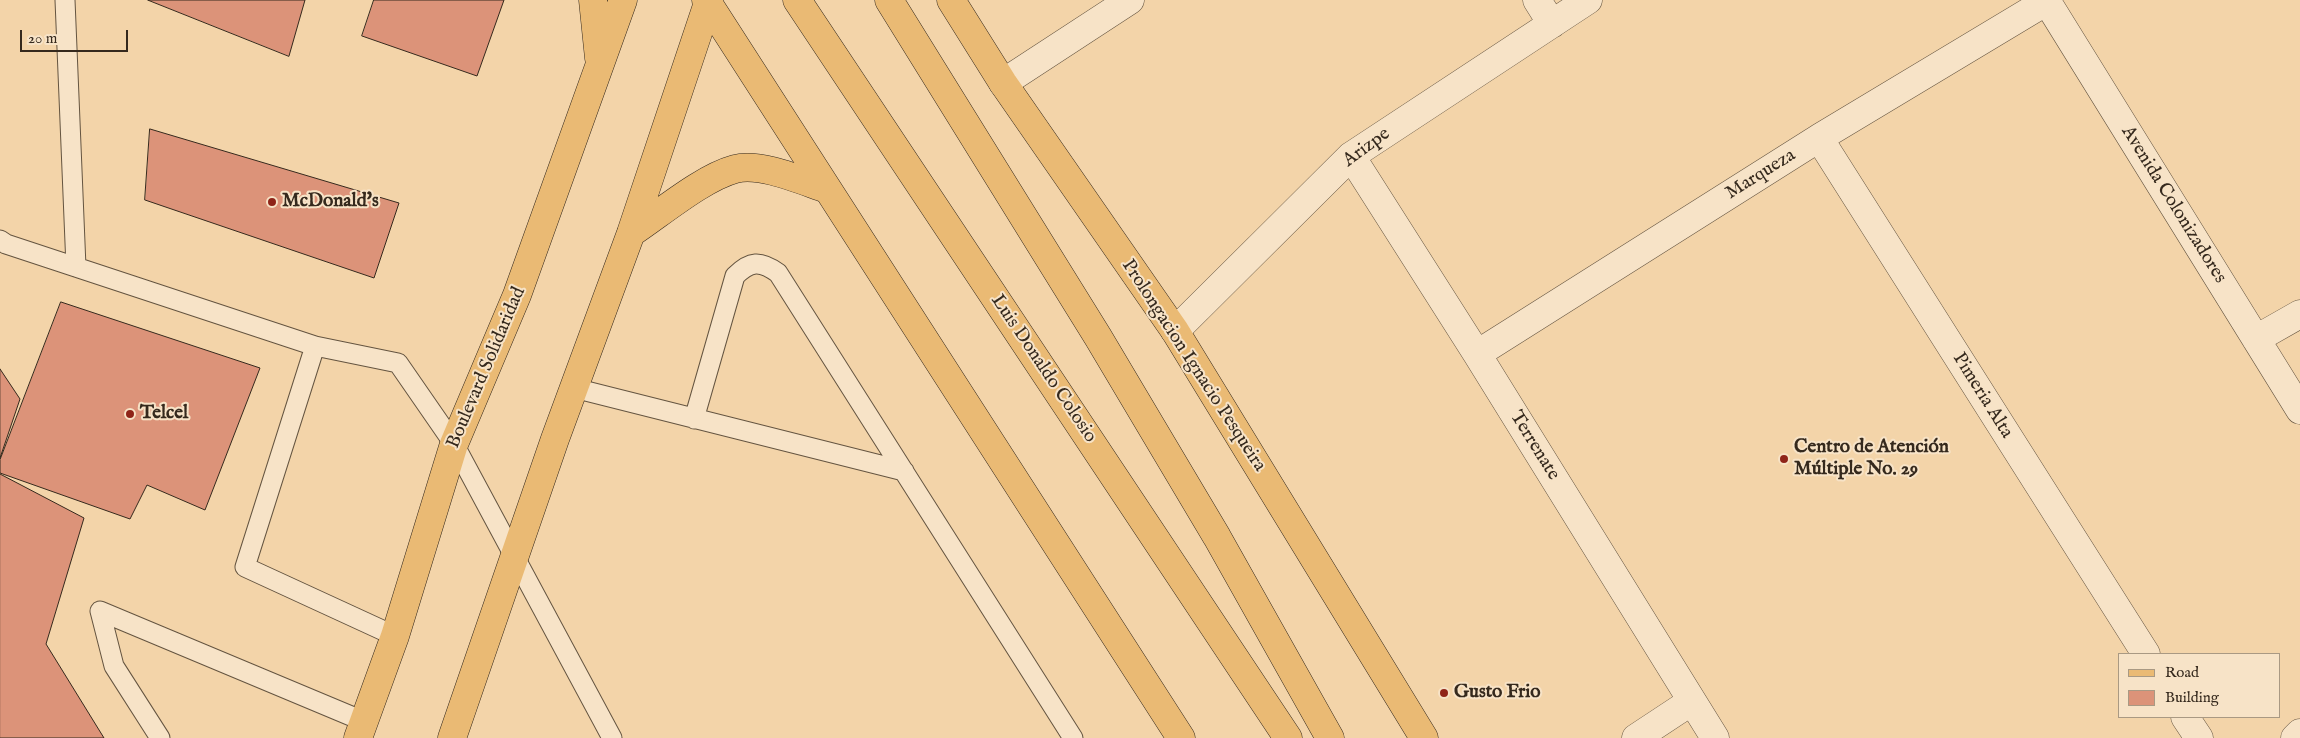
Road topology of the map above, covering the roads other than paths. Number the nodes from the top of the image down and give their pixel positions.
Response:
1 (65, 0) edge
2 (593, 0) edge
3 (623, 0) edge
4 (797, 0) edge
5 (889, 0) edge
6 (951, 0) edge
7 (1130, 0) edge
8 (1537, 0) edge
9 (1588, 0) edge
10 (2047, 0) edge
11 (708, 1) edge
12 (1552, 24) junction
13 (600, 66) junction
14 (1003, 83) junction
15 (1819, 138) junction
16 (1350, 156) junction
17 (827, 189) junction
18 (631, 233) junction
19 (0, 240) edge
20 (76, 267) junction
21 (2300, 314) edge
22 (1175, 331) junction
23 (2256, 339) junction
24 (315, 346) junction
25 (1477, 354) junction
26 (574, 388) junction
27 (2300, 410) edge
28 (694, 419) junction
29 (454, 444) junction
30 (904, 471) junction
31 (515, 556) junction
32 (395, 636) junction
33 (2145, 653) edge
34 (1692, 701) junction
35 (2186, 718) edge
36 (360, 729) edge
37 (2300, 733) edge
38 (160, 738) edge
39 (452, 738) edge
40 (612, 738) edge
41 (1073, 738) edge
42 (1182, 738) edge
43 (1288, 738) edge
44 (1330, 738) edge
45 (1424, 738) edge
46 (1636, 738) edge
47 (1715, 738) edge
48 (2199, 738) edge
49 (2295, 738) edge

1 - 20 lane
2 - 13 main road
3 - 13 main road, Boulevard Solidaridad
4 - 43 main road, Luis Donaldo Colosio
5 - 44 main road
6 - 14 main road, Prolongacion Ignacio Pesqueira
7 - 14 street
8 - 12 street
9 - 12 street, Arizpe
10 - 15 street, Marqueza
10 - 23 street, Avenida Colonizadores
11 - 17 main road
11 - 18 main road
12 - 16 street, Arizpe
13 - 29 main road, Boulevard Solidaridad
14 - 22 main road, Prolongacion Ignacio Pesqueira
15 - 25 street, Marqueza
15 - 33 street, Pimeria Alta
16 - 22 street, Arizpe
16 - 25 street, Terrenate
17 - 18 main road
17 - 42 main road
18 - 26 main road
19 - 20 lane
20 - 24 lane
21 - 23 street
22 - 45 main road, Prolongacion Ignacio Pesqueira
23 - 27 street, Avenida Colonizadores
24 - 29 lane
24 - 32 lane
25 - 34 street, Terrenate
26 - 28 lane
26 - 31 main road
28 - 30 lane
28 - 30 lane
29 - 31 lane
29 - 32 main road, Boulevard Solidaridad
30 - 41 lane
31 - 39 main road
31 - 40 lane
32 - 36 main road, Boulevard Solidaridad
34 - 46 street
34 - 47 street, Terrenate
35 - 48 street
36 - 38 lane
37 - 49 street

